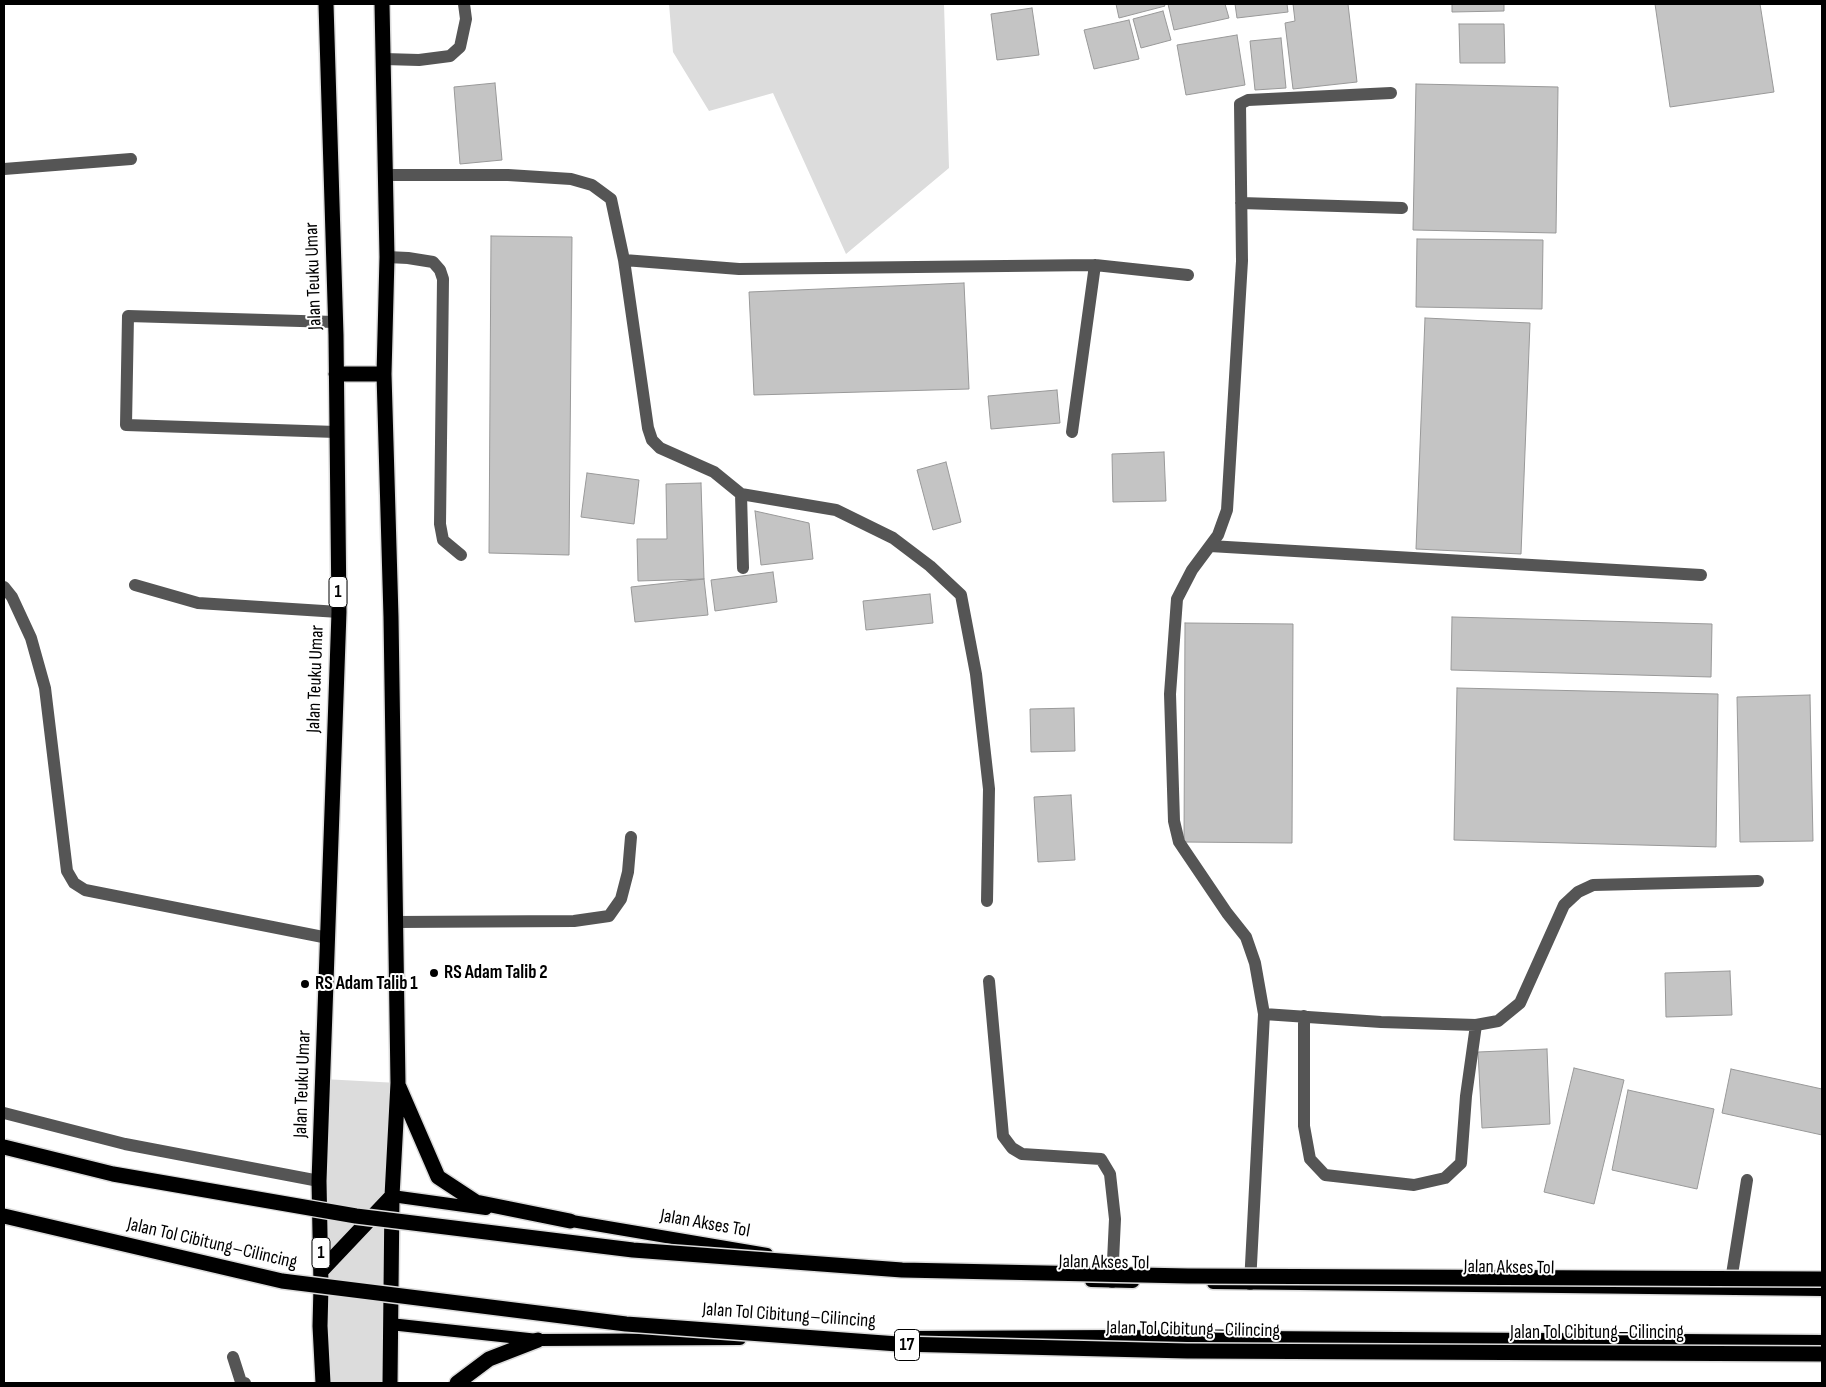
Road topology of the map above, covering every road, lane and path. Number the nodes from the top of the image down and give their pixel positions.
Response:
1 (326, 4) edge
2 (382, 4) edge
3 (464, 4) edge
4 (384, 59) junction
5 (1391, 93) dead end
6 (131, 159) dead end
7 (4, 169) edge
8 (385, 175) junction
9 (1241, 203) junction
10 (1402, 208) dead end
11 (387, 257) junction
12 (624, 260) junction
13 (1095, 265) junction
14 (1188, 275) dead end
15 (335, 322) junction
16 (336, 374) junction
17 (384, 374) junction
18 (336, 432) junction
19 (1072, 432) dead end
20 (741, 494) junction
21 (1210, 546) junction
22 (461, 555) dead end
23 (743, 568) dead end
24 (1701, 575) dead end
25 (135, 586) dead end
26 (4, 587) edge
27 (339, 612) junction
28 (631, 838) dead end
29 (1758, 881) dead end
30 (987, 900) dead end
31 (396, 922) junction
32 (328, 938) junction
33 (989, 981) dead end
34 (1264, 1014) junction
35 (1304, 1016) junction
36 (1476, 1025) junction
37 (398, 1083) junction
38 (4, 1113) edge
39 (4, 1147) edge
40 (1747, 1180) dead end
41 (319, 1181) junction
42 (392, 1196) junction
43 (4, 1216) edge
44 (570, 1221) junction
45 (321, 1271) junction
46 (1822, 1278) edge
47 (1112, 1282) junction
48 (1250, 1284) junction
49 (1729, 1289) junction
50 (1822, 1290) edge
51 (390, 1324) junction
52 (538, 1340) junction
53 (1822, 1340) edge
54 (1822, 1354) edge
55 (233, 1357) dead end
56 (245, 1383) edge
57 (323, 1383) edge
58 (390, 1383) edge
59 (457, 1383) edge

1 - 15 highway, Jalan Teuku Umar / 1
2 - 4 highway
3 - 4 street
4 - 8 highway
5 - 9 street
6 - 7 street
8 - 11 highway
8 - 12 street
9 - 10 street
9 - 21 street
11 - 17 highway
11 - 22 street
12 - 13 street
12 - 20 street
13 - 14 street
13 - 19 street
15 - 16 highway, Jalan Teuku Umar / 1
15 - 18 street
16 - 17 highway
16 - 18 highway, Jalan Teuku Umar / 1
17 - 31 highway
18 - 27 highway, Jalan Teuku Umar / 1
20 - 23 street
20 - 30 street
21 - 24 street
21 - 34 street
25 - 27 street
26 - 32 street
27 - 32 highway, Jalan Teuku Umar / 1
28 - 31 street
29 - 36 street
31 - 37 highway
32 - 41 highway, Jalan Teuku Umar / 1
33 - 47 street
34 - 35 street
34 - 48 street
35 - 36 street
35 - 36 street
37 - 42 highway
37 - 44 highway
38 - 41 street
39 - 46 highway, bridge
40 - 49 street
41 - 45 highway, Jalan Teuku Umar / 1
42 - 44 main road, Jalan Akses Tol
42 - 45 highway
42 - 51 highway
43 - 54 highway, Jalan Tol Cibitung–Cilincing / 17, bridge
44 - 47 main road, Jalan Akses Tol
45 - 57 highway, Jalan Teuku Umar / 1
47 - 48 main road, Jalan Akses Tol
48 - 49 main road, Jalan Akses Tol
49 - 50 main road, Jalan Akses Tol
51 - 52 main road
51 - 58 highway
52 - 53 main road
52 - 59 highway
55 - 56 street

